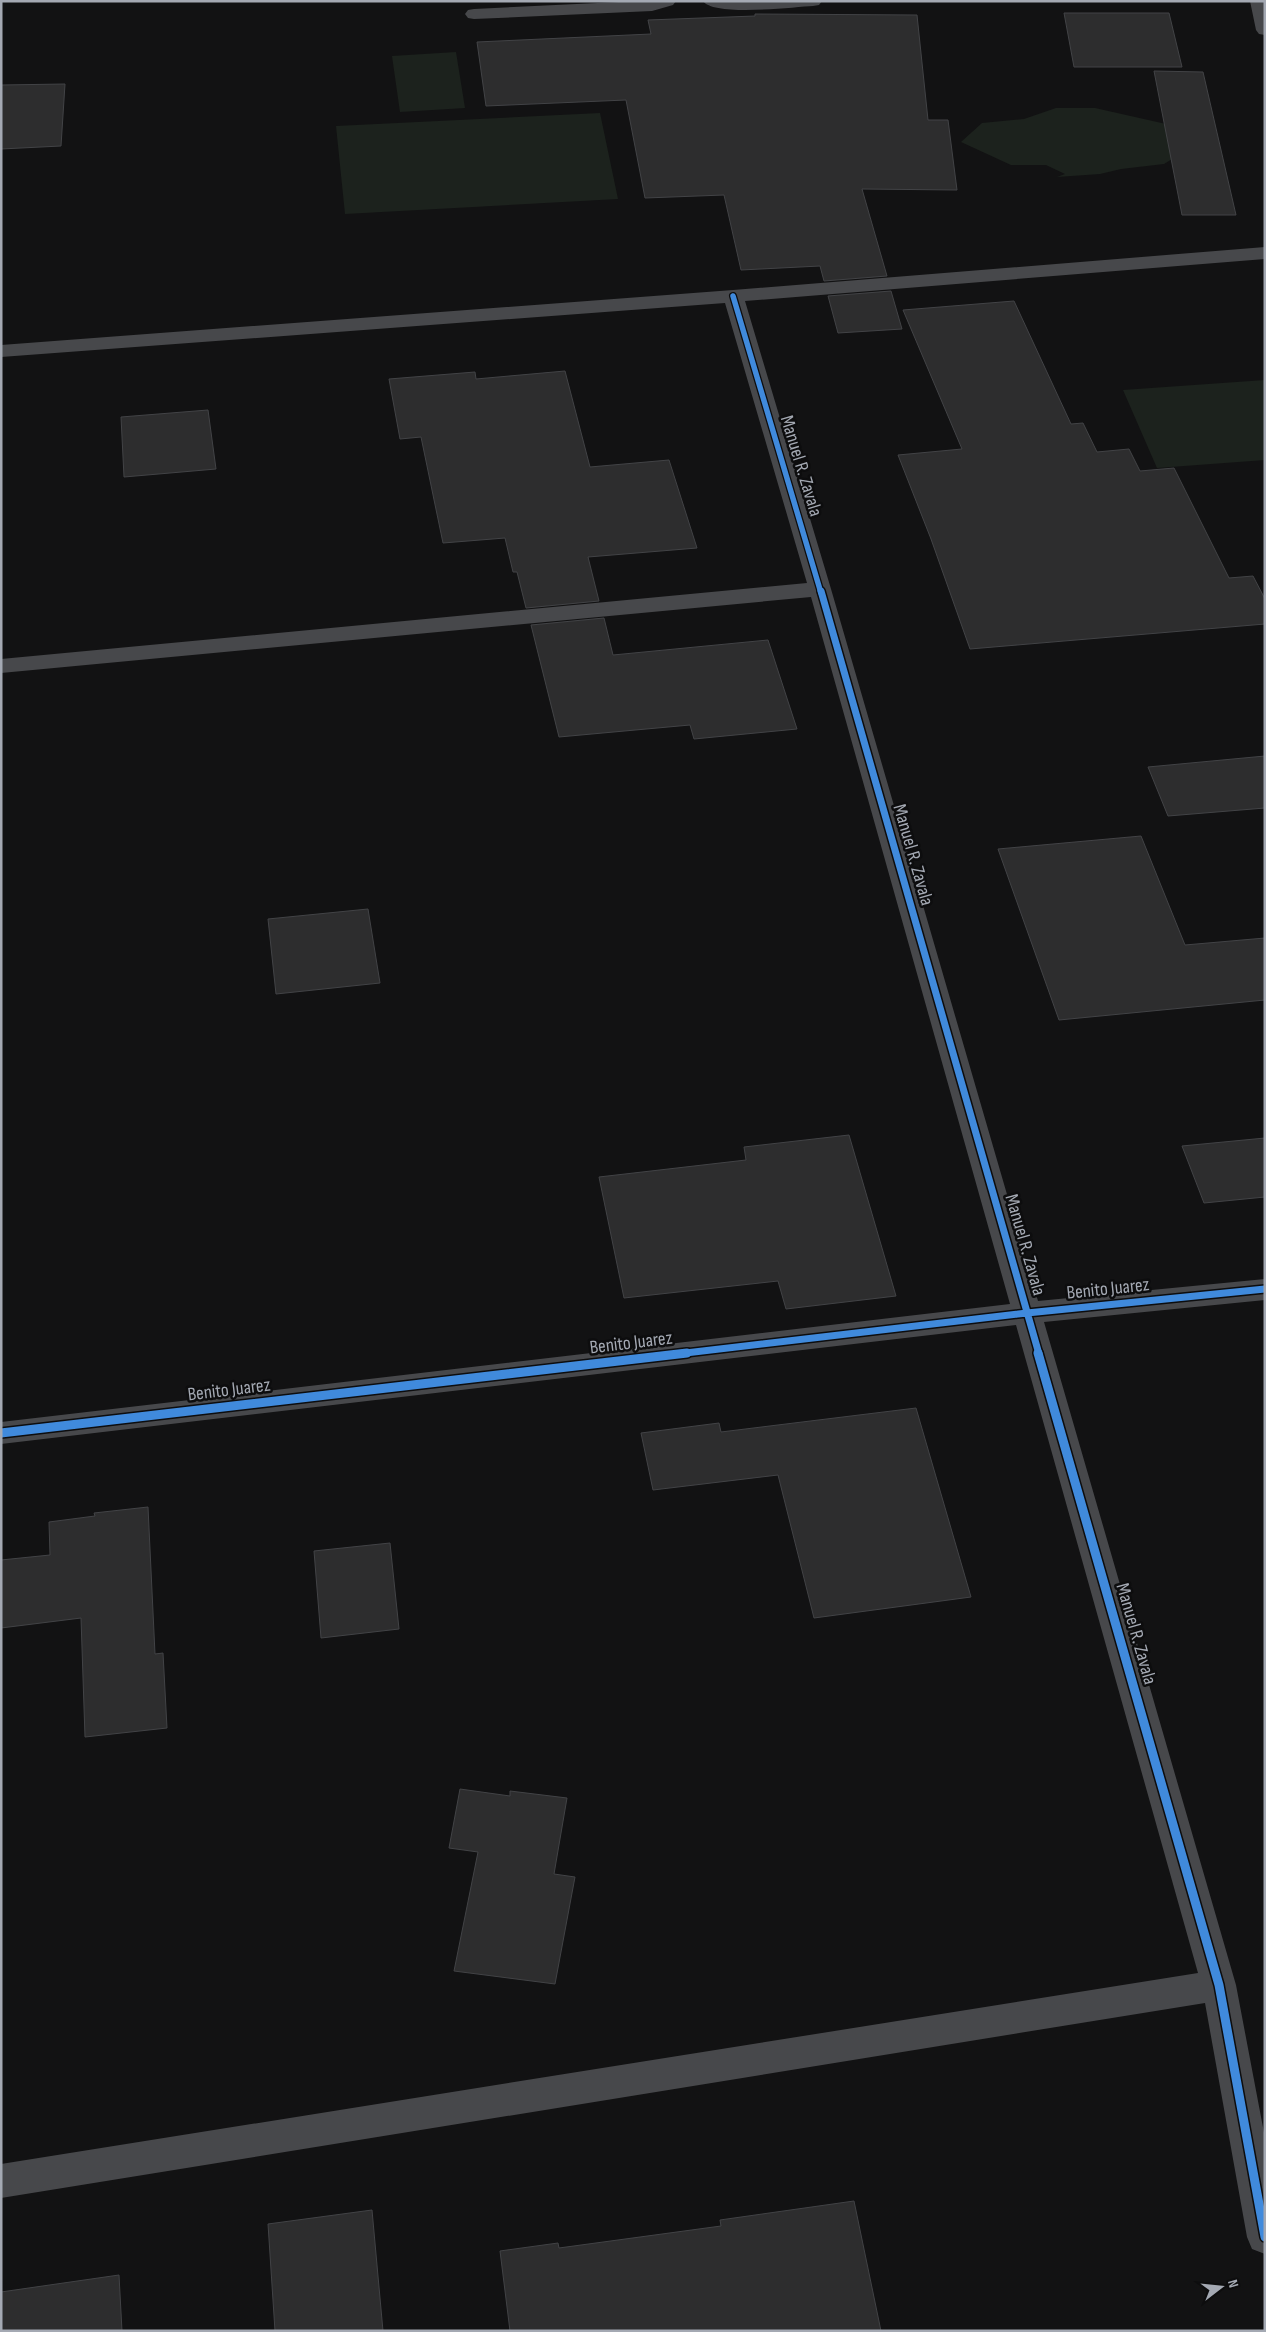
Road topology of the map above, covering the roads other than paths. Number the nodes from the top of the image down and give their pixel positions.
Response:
1 (667, 1) edge
2 (712, 1) edge
3 (813, 1) edge
4 (1259, 1) edge
5 (474, 14) dead end
6 (1265, 30) edge
7 (1265, 253) edge
8 (733, 296) junction
9 (1, 351) edge
10 (820, 589) junction
11 (1, 666) edge
12 (1265, 1290) edge
13 (1027, 1313) junction
14 (1, 1433) edge
15 (1219, 1986) junction
16 (1, 2181) edge
17 (1265, 2237) edge

1 - 5 street
2 - 3 street
4 - 6 street
7 - 8 street
8 - 9 street
8 - 10 street, Manuel R. Zavala
10 - 11 street
10 - 13 street, Manuel R. Zavala
12 - 13 street, Benito Juarez
13 - 14 street, Benito Juarez
13 - 15 street, Manuel R. Zavala
15 - 16 street
15 - 17 street, Manuel R. Zavala

